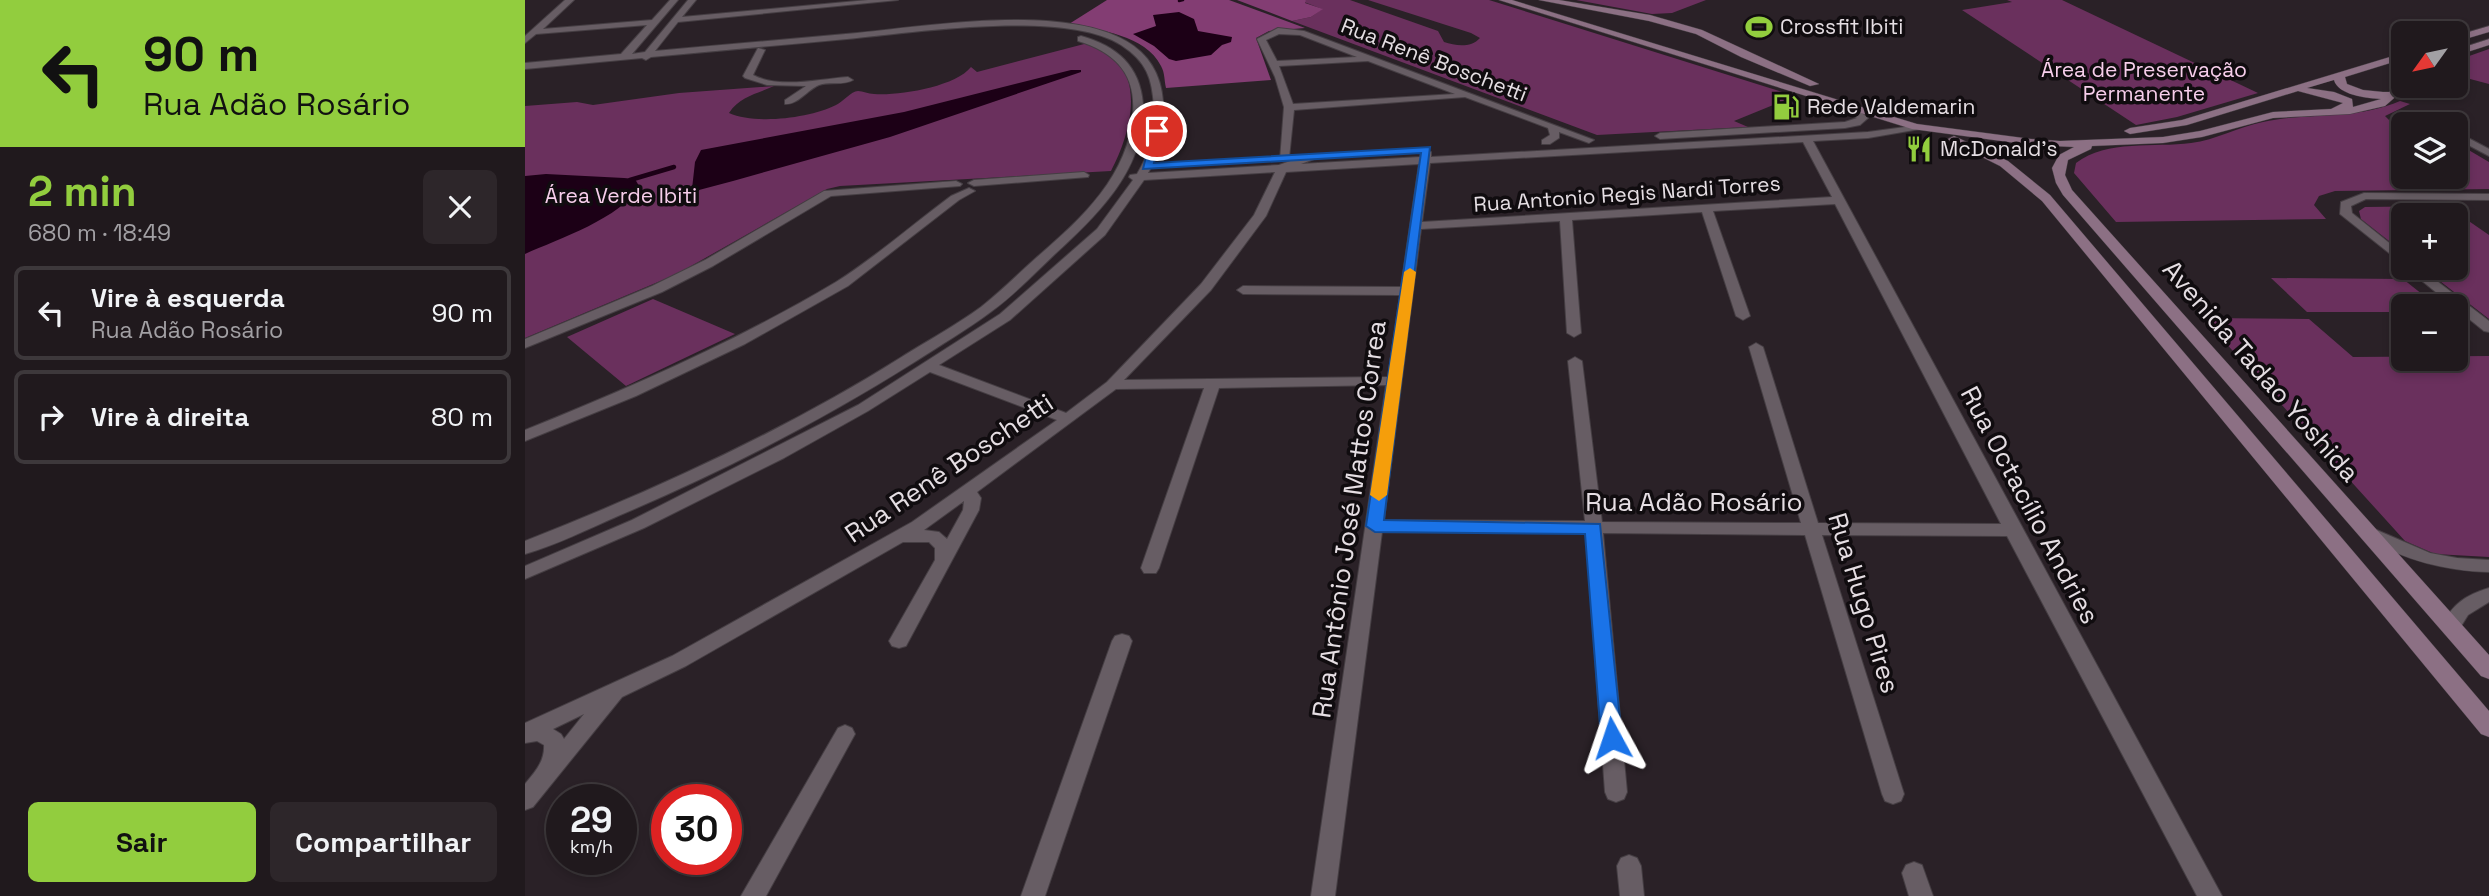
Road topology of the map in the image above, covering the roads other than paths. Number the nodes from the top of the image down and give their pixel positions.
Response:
1 (570, 0) edge
2 (674, 0) edge
3 (692, 0) edge
4 (797, 0) edge
5 (894, 0) edge
6 (1503, 0) edge
7 (1543, 0) edge
8 (1565, 2) edge
9 (791, 9) junction
10 (1616, 11) junction
11 (677, 20) junction
12 (655, 22) junction
13 (1593, 28) junction
14 (2489, 29) edge
15 (534, 32) junction
16 (2468, 35) edge
17 (1712, 38) junction
18 (525, 40) edge
19 (777, 42) junction
20 (2489, 42) edge
21 (2468, 49) edge
22 (761, 50) junction
23 (647, 54) junction
24 (1360, 54) junction
25 (626, 56) junction
26 (671, 59) junction
27 (1373, 59) junction
28 (1349, 60) junction
29 (1703, 61) junction
30 (2391, 61) edge
31 (591, 63) junction
32 (1273, 64) junction
33 (525, 66) edge
34 (525, 72) edge
35 (2347, 75) junction
36 (848, 80) dead end
37 (818, 82) junction
38 (1453, 90) junction
39 (2391, 91) edge
40 (2283, 94) junction
41 (1468, 96) junction
42 (1814, 96) junction
43 (2391, 96) edge
44 (1433, 98) junction
45 (788, 102) dead end
46 (1289, 107) junction
47 (2301, 113) junction
48 (1858, 119) junction
49 (1552, 126) junction
50 (2159, 127) junction
51 (1918, 128) junction
52 (1868, 135) junction
53 (1806, 138) junction
54 (1589, 140) junction
55 (1660, 141) junction
56 (2468, 141) edge
57 (1546, 142) junction
58 (1641, 142) junction
59 (2134, 142) junction
60 (1151, 152) junction
61 (1131, 153) junction
62 (2489, 153) edge
63 (1426, 155) junction
64 (2024, 156) junction
65 (1262, 159) junction
66 (1283, 163) junction
67 (1144, 171) junction
68 (1120, 173) junction
69 (1084, 175) dead end
70 (1167, 175) junction
71 (950, 190) junction
72 (1107, 191) junction
73 (1130, 191) junction
74 (2489, 197) edge
75 (1840, 200) junction
76 (1706, 208) junction
77 (1566, 217) junction
78 (1417, 226) junction
79 (2391, 250) edge
80 (2427, 280) edge
81 (1243, 290) dead end
82 (1407, 291) junction
83 (1743, 316) dead end
84 (2489, 328) edge
85 (1574, 334) dead end
86 (525, 344) edge
87 (1756, 347) dead end
88 (1575, 361) dead end
89 (928, 366) junction
90 (1394, 381) junction
91 (1213, 384) junction
92 (1112, 385) junction
93 (1068, 419) junction
94 (525, 436) edge
95 (967, 491) junction
96 (626, 507) junction
97 (638, 524) junction
98 (581, 526) junction
99 (1375, 526) junction
100 (1594, 528) junction
101 (1812, 529) junction
102 (2013, 530) junction
103 (2368, 532) junction
104 (900, 536) junction
105 (592, 544) junction
106 (525, 548) edge
107 (942, 562) junction
108 (2489, 566) edge
109 (527, 568) edge
110 (1150, 568) dead end
111 (2489, 595) edge
112 (2451, 626) junction
113 (899, 641) dead end
114 (1122, 641) dead end
115 (2489, 670) edge
116 (618, 689) junction
117 (2489, 727) edge
118 (525, 733) edge
119 (845, 734) dead end
120 (539, 783) junction
121 (1616, 792) dead end
122 (1893, 794) dead end
123 (525, 800) edge
124 (1629, 866) dead end
125 (1914, 873) dead end
126 (753, 896) edge
127 (1033, 896) edge
128 (1323, 896) edge
129 (1632, 896) edge
130 (1921, 896) edge
131 (2210, 896) edge

1 - 15 street
2 - 12 street
3 - 11 street
4 - 9 street
5 - 9 street
6 - 13 main road
7 - 8 main road
8 - 10 main road
9 - 11 street
10 - 13 main road
10 - 17 main road
11 - 23 street
12 - 15 street
12 - 25 street
13 - 29 main road
14 - 16 main road
15 - 18 street
17 - 29 main road
17 - 50 main road
19 - 23 street
19 - 26 street
19 - 60 street
20 - 21 main road
22 - 26 street
22 - 37 street
22 - 61 street
23 - 25 street
23 - 25 street
23 - 26 street
24 - 27 street, Rua Renê Boschetti
24 - 28 street
24 - 32 street, Rua Renê Boschetti
25 - 31 street
27 - 28 street
27 - 38 street, Rua Renê Boschetti
28 - 32 street
29 - 42 main road
30 - 35 main road
31 - 33 street
31 - 34 street
32 - 46 street, Rua Renê Boschetti
35 - 39 main road
35 - 40 main road
36 - 37 street
37 - 45 street
38 - 41 street, Rua Renê Boschetti
38 - 44 street
40 - 47 main road
40 - 50 main road
41 - 44 street
41 - 49 street, Rua Renê Boschetti
42 - 48 street
42 - 51 main road
43 - 47 main road
44 - 46 street
46 - 66 street, Rua Renê Boschetti
47 - 59 main road
48 - 52 street
48 - 55 street
49 - 54 street, Rua Renê Boschetti
49 - 57 street, Rua Renê Boschetti
50 - 64 main road
51 - 52 street
51 - 64 main road
51 - 64 main road, Avenida Tadao Yoshida
52 - 53 street
53 - 55 street
53 - 75 street, Rua Octacílio Andries
54 - 57 street
54 - 58 street
55 - 58 street
56 - 62 street
57 - 63 street
58 - 63 street
59 - 64 main road
59 - 103 main road, Avenida Tadao Yoshida
60 - 61 street
60 - 67 street
61 - 68 street
63 - 66 street
63 - 66 street
63 - 78 street, Rua Antônio José Mattos Correa
64 - 117 main road, Avenida Tadao Yoshida
65 - 66 street
65 - 67 street
65 - 70 street
66 - 70 street
66 - 92 street, Rua Renê Boschetti
67 - 68 street
67 - 70 street
67 - 73 street
68 - 72 street
69 - 71 street
71 - 86 street
71 - 94 street
72 - 73 street
72 - 96 street
73 - 89 street
74 - 79 street
75 - 76 street, Rua Antonio Regis Nardi Torres
75 - 102 street, Rua Octacílio Andries
76 - 77 street, Rua Antonio Regis Nardi Torres
76 - 83 street
77 - 78 street, Rua Antonio Regis Nardi Torres
77 - 85 street
78 - 82 street, Rua Antônio José Mattos Correa
80 - 84 street
81 - 82 street
82 - 90 street, Rua Antônio José Mattos Correa
87 - 101 street, Rua Hugo Pires
88 - 100 street
89 - 93 street
89 - 97 street
90 - 91 street
90 - 99 street, Rua Antônio José Mattos Correa
91 - 92 street
91 - 110 street
92 - 93 street, Rua Renê Boschetti
93 - 95 street, Rua Renê Boschetti
95 - 104 street, Rua Renê Boschetti
95 - 107 street
96 - 97 street
96 - 98 street
97 - 105 street
98 - 105 street
98 - 106 street
99 - 100 street, Rua Adão Rosário
99 - 128 street, Rua Antônio José Mattos Correa
100 - 101 street, Rua Adão Rosário
100 - 121 street
101 - 102 street, Rua Adão Rosário
101 - 122 street, Rua Hugo Pires
102 - 131 street, Rua Octacílio Andries
103 - 108 street
103 - 112 main road, Avenida Tadao Yoshida
104 - 107 street
104 - 116 street, Rua Renê Boschetti
105 - 109 street
107 - 113 street
111 - 112 street
112 - 115 main road, Avenida Tadao Yoshida
114 - 127 street
116 - 118 street, Rua Renê Boschetti
116 - 120 street
118 - 120 street
119 - 126 street
120 - 123 street
124 - 129 street
125 - 130 street

